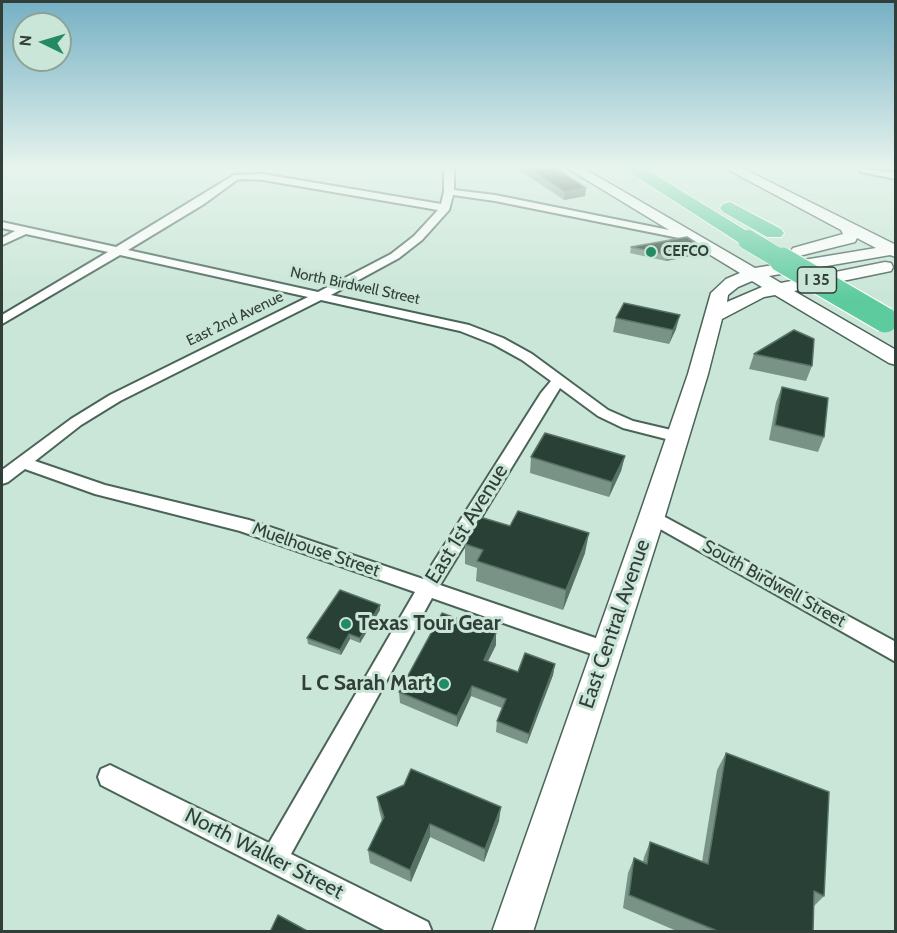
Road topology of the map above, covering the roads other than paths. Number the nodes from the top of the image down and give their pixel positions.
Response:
1 (180, 212) edge
2 (442, 212) edge
3 (562, 212) edge
4 (649, 212) edge
5 (723, 212) edge
6 (727, 212) edge
7 (818, 212) edge
8 (2, 225) edge
9 (846, 226) junction
10 (25, 230) junction
11 (694, 238) junction
12 (2, 242) edge
13 (117, 251) junction
14 (895, 254) edge
15 (753, 274) junction
16 (896, 274) edge
17 (778, 289) junction
18 (321, 296) junction
19 (716, 315) junction
20 (892, 316) edge
21 (826, 318) junction
22 (2, 320) edge
23 (896, 360) edge
24 (559, 381) junction
25 (678, 437) junction
26 (22, 462) junction
27 (2, 478) edge
28 (652, 516) junction
29 (428, 587) junction
30 (606, 650) junction
31 (896, 653) edge
32 (110, 777) dead end
33 (274, 859) junction
34 (418, 932) edge
35 (512, 932) edge

1 - 13 street
2 - 18 street, East 2nd Avenue
3 - 11 street
4 - 11 main road
5 - 20 highway, I 35, bridge
6 - 20 highway, I 35
7 - 9 main road
8 - 10 street, North Birdwell Street
9 - 11 main road
9 - 14 main road
10 - 12 street
10 - 13 street, North Birdwell Street
11 - 15 main road
13 - 18 street, North Birdwell Street
13 - 22 street
14 - 15 main road, East Central Avenue
14 - 17 main road
15 - 17 main road
15 - 19 main road, East Central Avenue
16 - 21 main road
17 - 19 main road
17 - 21 main road
18 - 24 street, North Birdwell Street
18 - 26 street, East 2nd Avenue
19 - 25 main road, East Central Avenue
21 - 23 main road
24 - 25 street, North Birdwell Street
24 - 29 street, East 1st Avenue
25 - 28 main road, East Central Avenue
26 - 27 street, East 2nd Avenue
26 - 29 street, Muelhouse Street
28 - 30 main road, East Central Avenue
28 - 31 street, South Birdwell Street
29 - 30 street, Muelhouse Street
29 - 33 street, East 1st Avenue
30 - 35 main road, East Central Avenue
32 - 33 street, North Walker Street
33 - 34 street, North Walker Street

